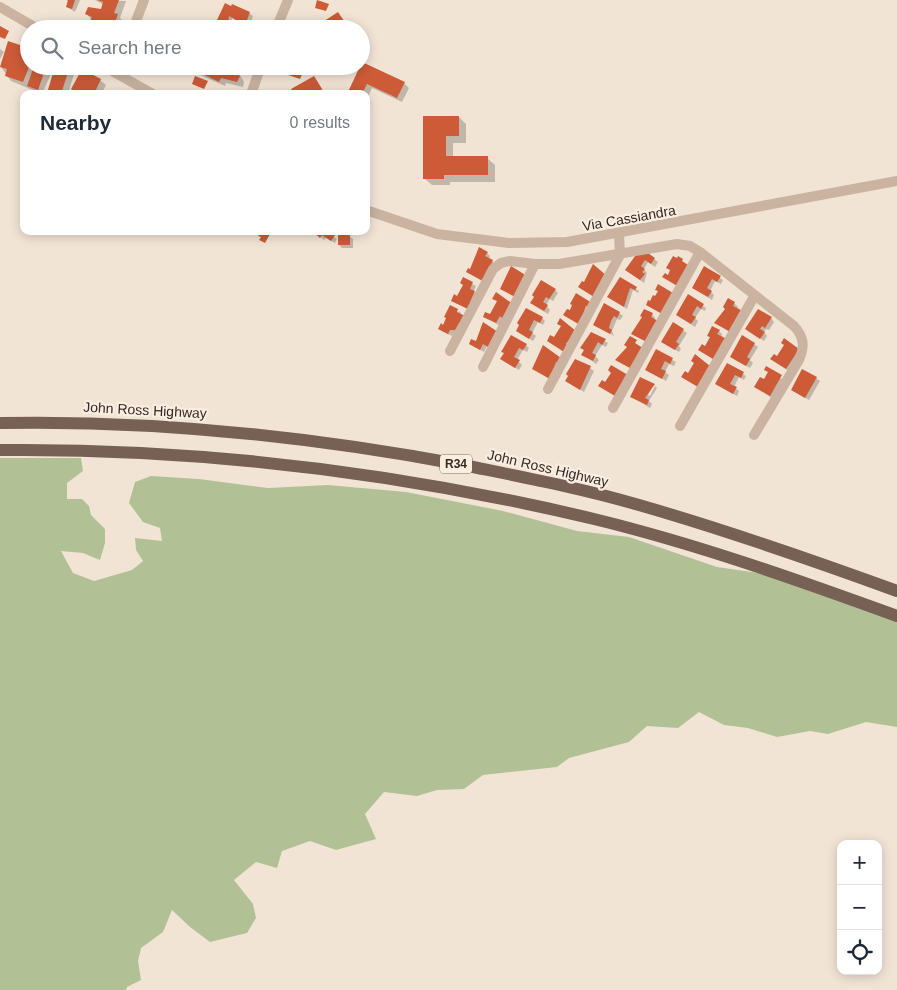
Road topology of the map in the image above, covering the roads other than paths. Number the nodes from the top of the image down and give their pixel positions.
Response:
1 (144, 0) edge
2 (288, 0) edge
3 (0, 7) edge
4 (22, 20) edge
5 (136, 20) edge
6 (280, 20) edge
7 (124, 75) edge
8 (257, 75) edge
9 (147, 90) edge
10 (252, 90) edge
11 (897, 181) edge
12 (370, 211) edge
13 (619, 234) junction
14 (700, 252) junction
15 (620, 255) junction
16 (534, 264) junction
17 (755, 295) junction
18 (450, 351) dead end
19 (483, 367) dead end
20 (548, 389) dead end
21 (613, 408) dead end
22 (0, 423) edge
23 (680, 426) dead end
24 (754, 435) dead end
25 (0, 450) edge
26 (897, 591) edge
27 (897, 616) edge

1 - 5 street
2 - 6 street
3 - 4 street
7 - 9 street
8 - 10 street
11 - 13 street, Via Cassiandra
12 - 13 street, Via Cassiandra
13 - 15 street
14 - 15 street
14 - 17 street
14 - 21 street
15 - 16 street
15 - 20 street
16 - 18 street
16 - 19 street
17 - 23 street
17 - 24 street
22 - 26 main road, John Ross Highway / R34
25 - 27 main road, R34

